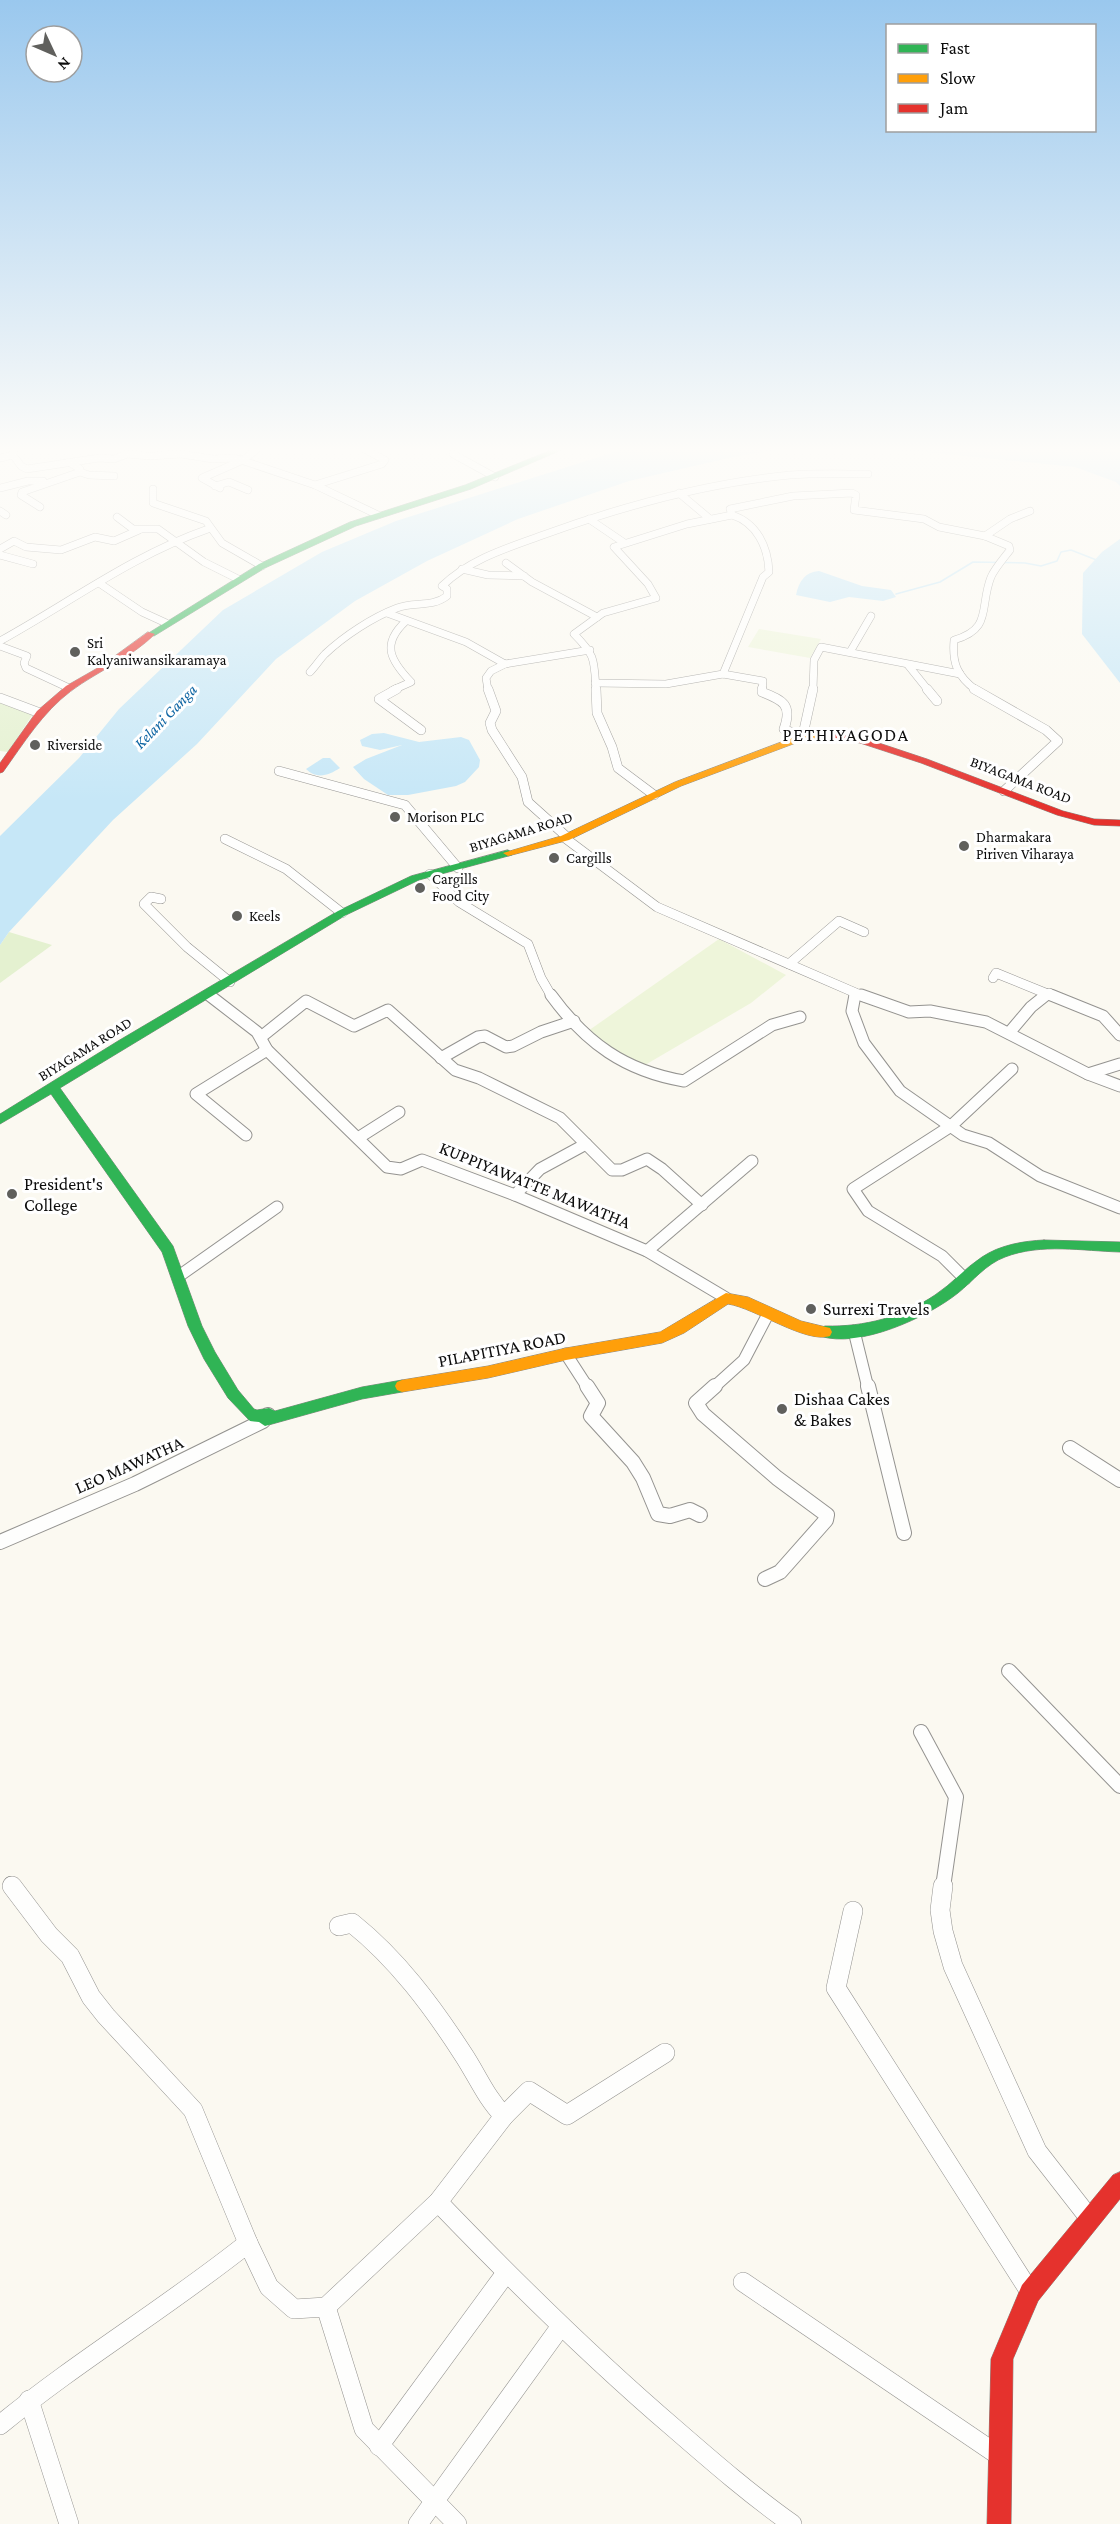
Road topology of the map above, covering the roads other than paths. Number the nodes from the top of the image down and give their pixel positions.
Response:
1 (125, 567) edge
2 (214, 567) edge
3 (260, 567) edge
4 (466, 567) edge
5 (511, 567) edge
6 (632, 567) edge
7 (768, 567) edge
8 (998, 567) edge
9 (462, 569) junction
10 (524, 576) junction
11 (238, 579) junction
12 (99, 583) junction
13 (387, 613) junction
14 (871, 616) dead end
15 (597, 617) junction
16 (406, 621) junction
17 (166, 623) junction
18 (0, 644) edge
19 (590, 650) junction
20 (850, 652) junction
21 (505, 664) junction
22 (908, 664) junction
23 (310, 672) dead end
24 (723, 674) junction
25 (960, 674) junction
26 (595, 683) junction
27 (69, 688) junction
28 (0, 698) edge
29 (937, 701) dead end
30 (40, 713) junction
31 (421, 730) dead end
32 (805, 736) junction
33 (0, 770) edge
34 (279, 771) dead end
35 (1004, 791) junction
36 (654, 795) junction
37 (1120, 823) edge
38 (566, 837) junction
39 (225, 839) dead end
40 (458, 868) junction
41 (430, 874) junction
42 (160, 899) dead end
43 (342, 914) junction
44 (864, 932) dead end
45 (789, 964) junction
46 (993, 978) dead end
47 (230, 982) junction
48 (855, 993) junction
49 (1049, 993) junction
50 (208, 995) junction
51 (800, 1017) dead end
52 (574, 1022) junction
53 (1009, 1033) junction
54 (1120, 1035) edge
55 (261, 1036) junction
56 (267, 1050) junction
57 (441, 1058) junction
58 (1120, 1064) edge
59 (1012, 1069) dead end
60 (1088, 1074) junction
61 (1120, 1086) edge
62 (53, 1088) junction
63 (399, 1112) dead end
64 (0, 1120) edge
65 (951, 1126) junction
66 (246, 1135) dead end
67 (358, 1138) junction
68 (586, 1144) junction
69 (752, 1161) dead end
70 (515, 1195) junction
71 (702, 1205) junction
72 (277, 1207) dead end
73 (1120, 1208) edge
74 (1120, 1247) edge
75 (648, 1251) junction
76 (179, 1276) junction
77 (965, 1279) junction
78 (726, 1298) junction
79 (768, 1314) junction
80 (854, 1331) junction
81 (566, 1354) junction
82 (269, 1414) junction
83 (1070, 1449) dead end
84 (1120, 1480) edge
85 (699, 1515) dead end
86 (904, 1533) dead end
87 (0, 1542) edge
88 (765, 1579) dead end
89 (1008, 1671) dead end
90 (921, 1732) dead end
91 (1120, 1786) edge
92 (11, 1884) dead end
93 (854, 1911) dead end
94 (339, 1926) dead end
95 (665, 2053) dead end
96 (504, 2116) junction
97 (1120, 2182) edge
98 (438, 2202) junction
99 (1090, 2219) junction
100 (249, 2243) junction
101 (506, 2273) junction
102 (743, 2282) dead end
103 (1030, 2293) junction
104 (326, 2307) junction
105 (561, 2326) junction
106 (29, 2400) junction
107 (0, 2425) edge
108 (379, 2446) junction
109 (1000, 2457) junction
110 (434, 2501) junction
111 (69, 2524) edge
112 (418, 2524) edge
113 (458, 2524) edge
114 (792, 2524) edge
115 (999, 2524) edge

1 - 12 street
2 - 11 street
3 - 11 main road
4 - 9 street
5 - 10 street
6 - 15 street
7 - 24 street
8 - 25 street
9 - 10 street
9 - 13 street
10 - 15 street
11 - 17 main road
12 - 17 street
12 - 18 street
13 - 16 street
13 - 23 street
14 - 20 street
15 - 19 street
16 - 21 street
16 - 31 street
17 - 27 main road
18 - 27 street
19 - 21 street
19 - 26 street
20 - 22 street
20 - 32 street
21 - 38 street
22 - 25 street
22 - 29 street
24 - 26 street
24 - 32 street
25 - 35 street
26 - 36 street
27 - 30 main road
28 - 30 street
30 - 33 main road
32 - 35 main road, BIYAGAMA ROAD
32 - 36 main road, BIYAGAMA ROAD
34 - 40 street
35 - 37 main road, BIYAGAMA ROAD
36 - 38 main road, BIYAGAMA ROAD
38 - 40 main road, BIYAGAMA ROAD
38 - 45 street
39 - 43 street
40 - 41 main road, BIYAGAMA ROAD
41 - 43 main road, BIYAGAMA ROAD
41 - 52 street
42 - 47 street
43 - 47 main road, BIYAGAMA ROAD
44 - 45 street
45 - 48 street
46 - 49 street
47 - 50 main road, BIYAGAMA ROAD
48 - 53 street
48 - 65 street
49 - 53 street
49 - 54 street
50 - 55 street, KUPPIYAWATTE MAWATHA
50 - 62 main road, BIYAGAMA ROAD
51 - 52 street
52 - 57 street
53 - 60 street
55 - 56 street, KUPPIYAWATTE MAWATHA
55 - 57 street
56 - 66 street
56 - 67 street, KUPPIYAWATTE MAWATHA
57 - 68 street
58 - 60 street
59 - 65 street
60 - 61 street
62 - 64 main road, BIYAGAMA ROAD
62 - 76 main road, PILAPITIYA ROAD
63 - 67 street
65 - 73 street
65 - 77 street
67 - 70 street, KUPPIYAWATTE MAWATHA
68 - 70 street
68 - 71 street
69 - 71 street
70 - 75 street, KUPPIYAWATTE MAWATHA
71 - 75 street
72 - 76 street
74 - 77 main road
75 - 78 street, KUPPIYAWATTE MAWATHA
76 - 82 main road, PILAPITIYA ROAD
77 - 80 main road
78 - 79 main road
78 - 81 main road, PILAPITIYA ROAD
79 - 80 main road
79 - 88 street
80 - 86 street
81 - 82 main road, PILAPITIYA ROAD
81 - 85 street
82 - 87 street, LEO MAWATHA
83 - 84 street
89 - 91 street
90 - 99 street
92 - 100 street
93 - 103 street
94 - 96 street
95 - 96 street
96 - 98 street
97 - 99 main road
98 - 101 street
98 - 104 street
99 - 103 main road
100 - 104 street
100 - 106 street
101 - 105 street
101 - 108 street
102 - 109 street
103 - 109 main road
104 - 108 street
105 - 110 street
105 - 114 street
106 - 107 street
106 - 111 street
108 - 110 street
109 - 115 main road
110 - 112 street
110 - 113 street

